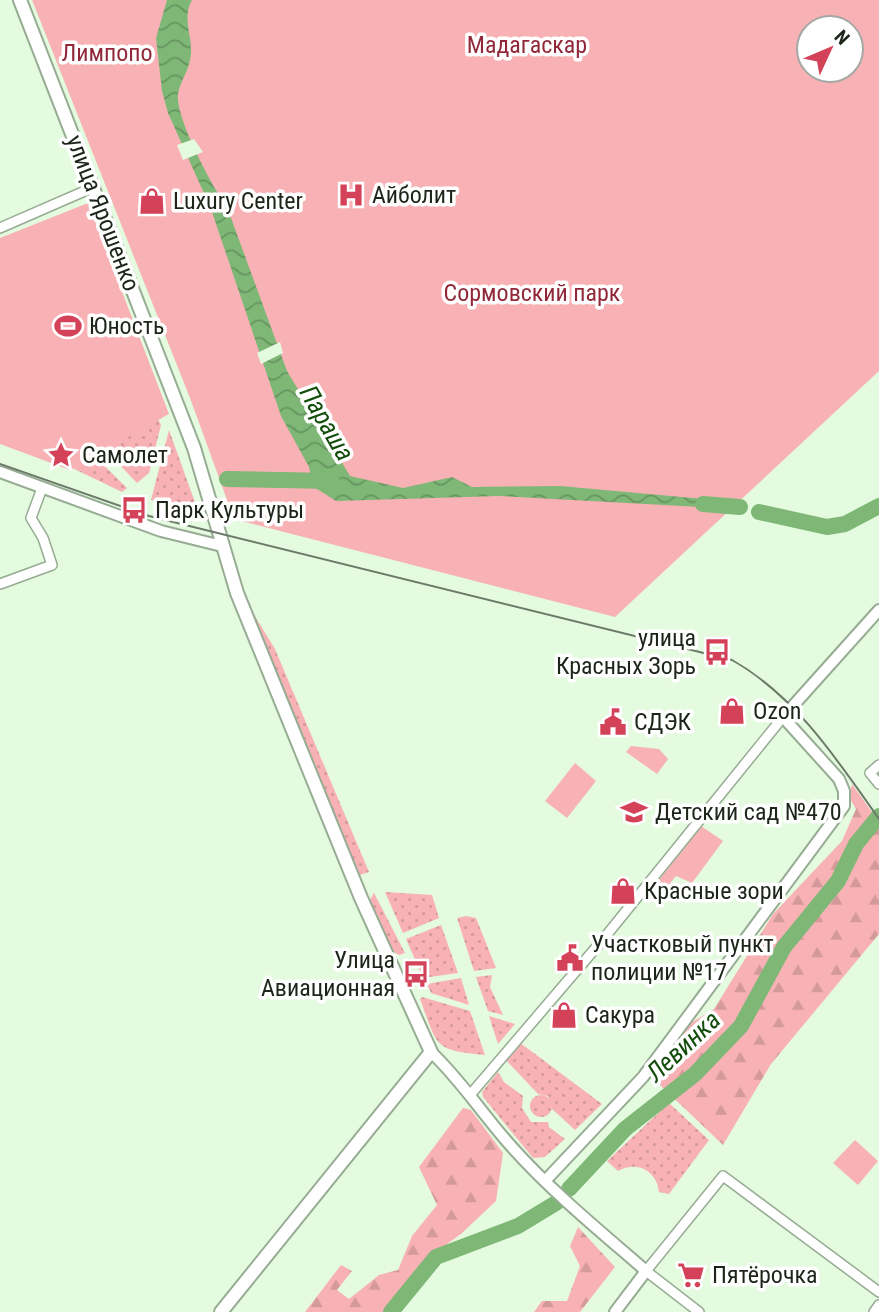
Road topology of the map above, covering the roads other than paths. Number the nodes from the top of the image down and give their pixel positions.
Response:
1 (20, 0) edge
2 (94, 187) junction
3 (0, 228) edge
4 (0, 472) edge
5 (42, 488) junction
6 (222, 546) junction
7 (0, 584) edge
8 (879, 610) edge
9 (783, 717) junction
10 (879, 765) edge
11 (879, 783) edge
12 (430, 1052) junction
13 (470, 1096) junction
14 (545, 1181) junction
15 (646, 1271) junction
16 (879, 1292) edge
17 (879, 1306) edge
18 (221, 1312) edge
19 (615, 1312) edge
20 (699, 1312) edge
21 (874, 1312) edge

1 - 2 main road, улица Ярошенко
2 - 3 street
2 - 6 main road, улица Ярошенко
4 - 5 street
5 - 6 street
5 - 7 street
6 - 12 main road, улица Ярошенко
8 - 9 street
9 - 13 street
9 - 14 street
10 - 11 street
12 - 13 street
12 - 18 main road
13 - 14 street
14 - 15 street
15 - 16 street
15 - 19 street
15 - 20 street
17 - 21 street

